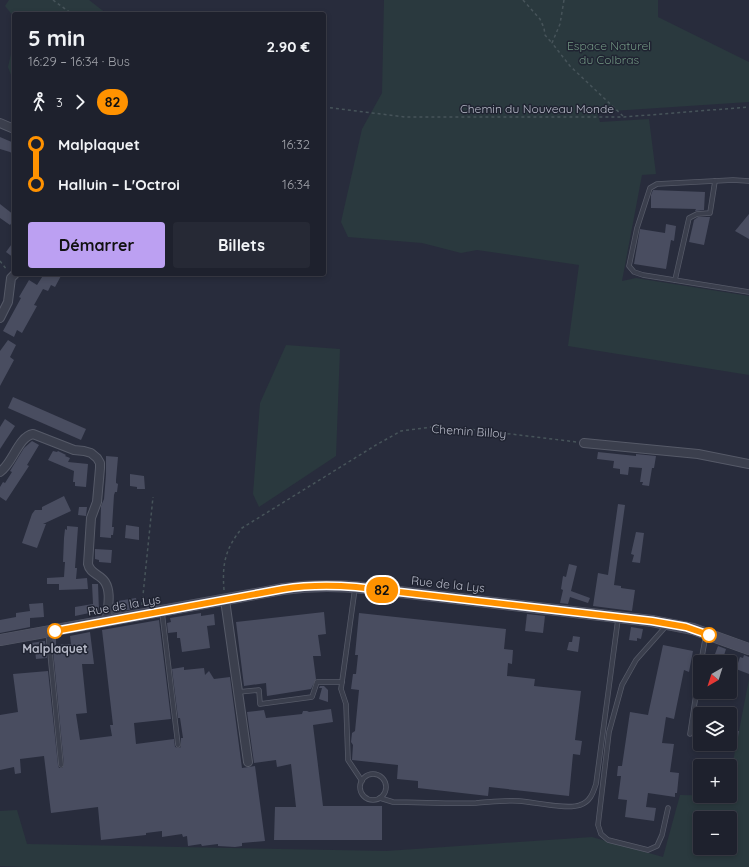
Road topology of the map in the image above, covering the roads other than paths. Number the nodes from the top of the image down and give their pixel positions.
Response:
1 (0, 123) edge
2 (12, 128) edge
3 (715, 181) junction
4 (749, 181) edge
5 (13, 276) edge
6 (675, 280) junction
7 (749, 292) edge
8 (0, 318) edge
9 (584, 443) road end
10 (749, 464) edge
11 (0, 472) edge
12 (356, 587) junction
13 (225, 600) junction
14 (162, 612) junction
15 (618, 617) junction
16 (107, 621) junction
17 (669, 624) junction
18 (48, 632) junction
19 (706, 634) junction
20 (0, 640) edge
21 (749, 649) edge
22 (702, 655) edge
23 (342, 682) junction
24 (238, 692) junction
25 (695, 699) edge
26 (690, 734) dead end
27 (178, 745) dead end
28 (248, 762) dead end
29 (61, 765) dead end
30 (362, 780) junction
31 (380, 798) junction
32 (668, 808) dead end

1 - 2 street
3 - 4 lane
3 - 6 lane
3 - 6 lane
5 - 8 street
6 - 7 lane
9 - 10 street
11 - 16 street
12 - 13 main road, Rue de la Lys
12 - 15 main road, Rue de la Lys
12 - 23 lane
13 - 14 main road, Rue de la Lys
13 - 24 street
14 - 16 main road, Rue de la Lys
14 - 27 lane
15 - 17 main road, Rue de la Lys
15 - 31 lane
16 - 18 main road, Rue de la Lys
17 - 19 main road, Rue de la Lys
17 - 32 lane
18 - 20 main road, Rue de la Lys
18 - 29 lane
19 - 21 main road, Rue de la Lys
19 - 22 lane
23 - 24 lane
23 - 30 lane
24 - 28 street
25 - 26 lane
30 - 31 lane
30 - 31 lane

